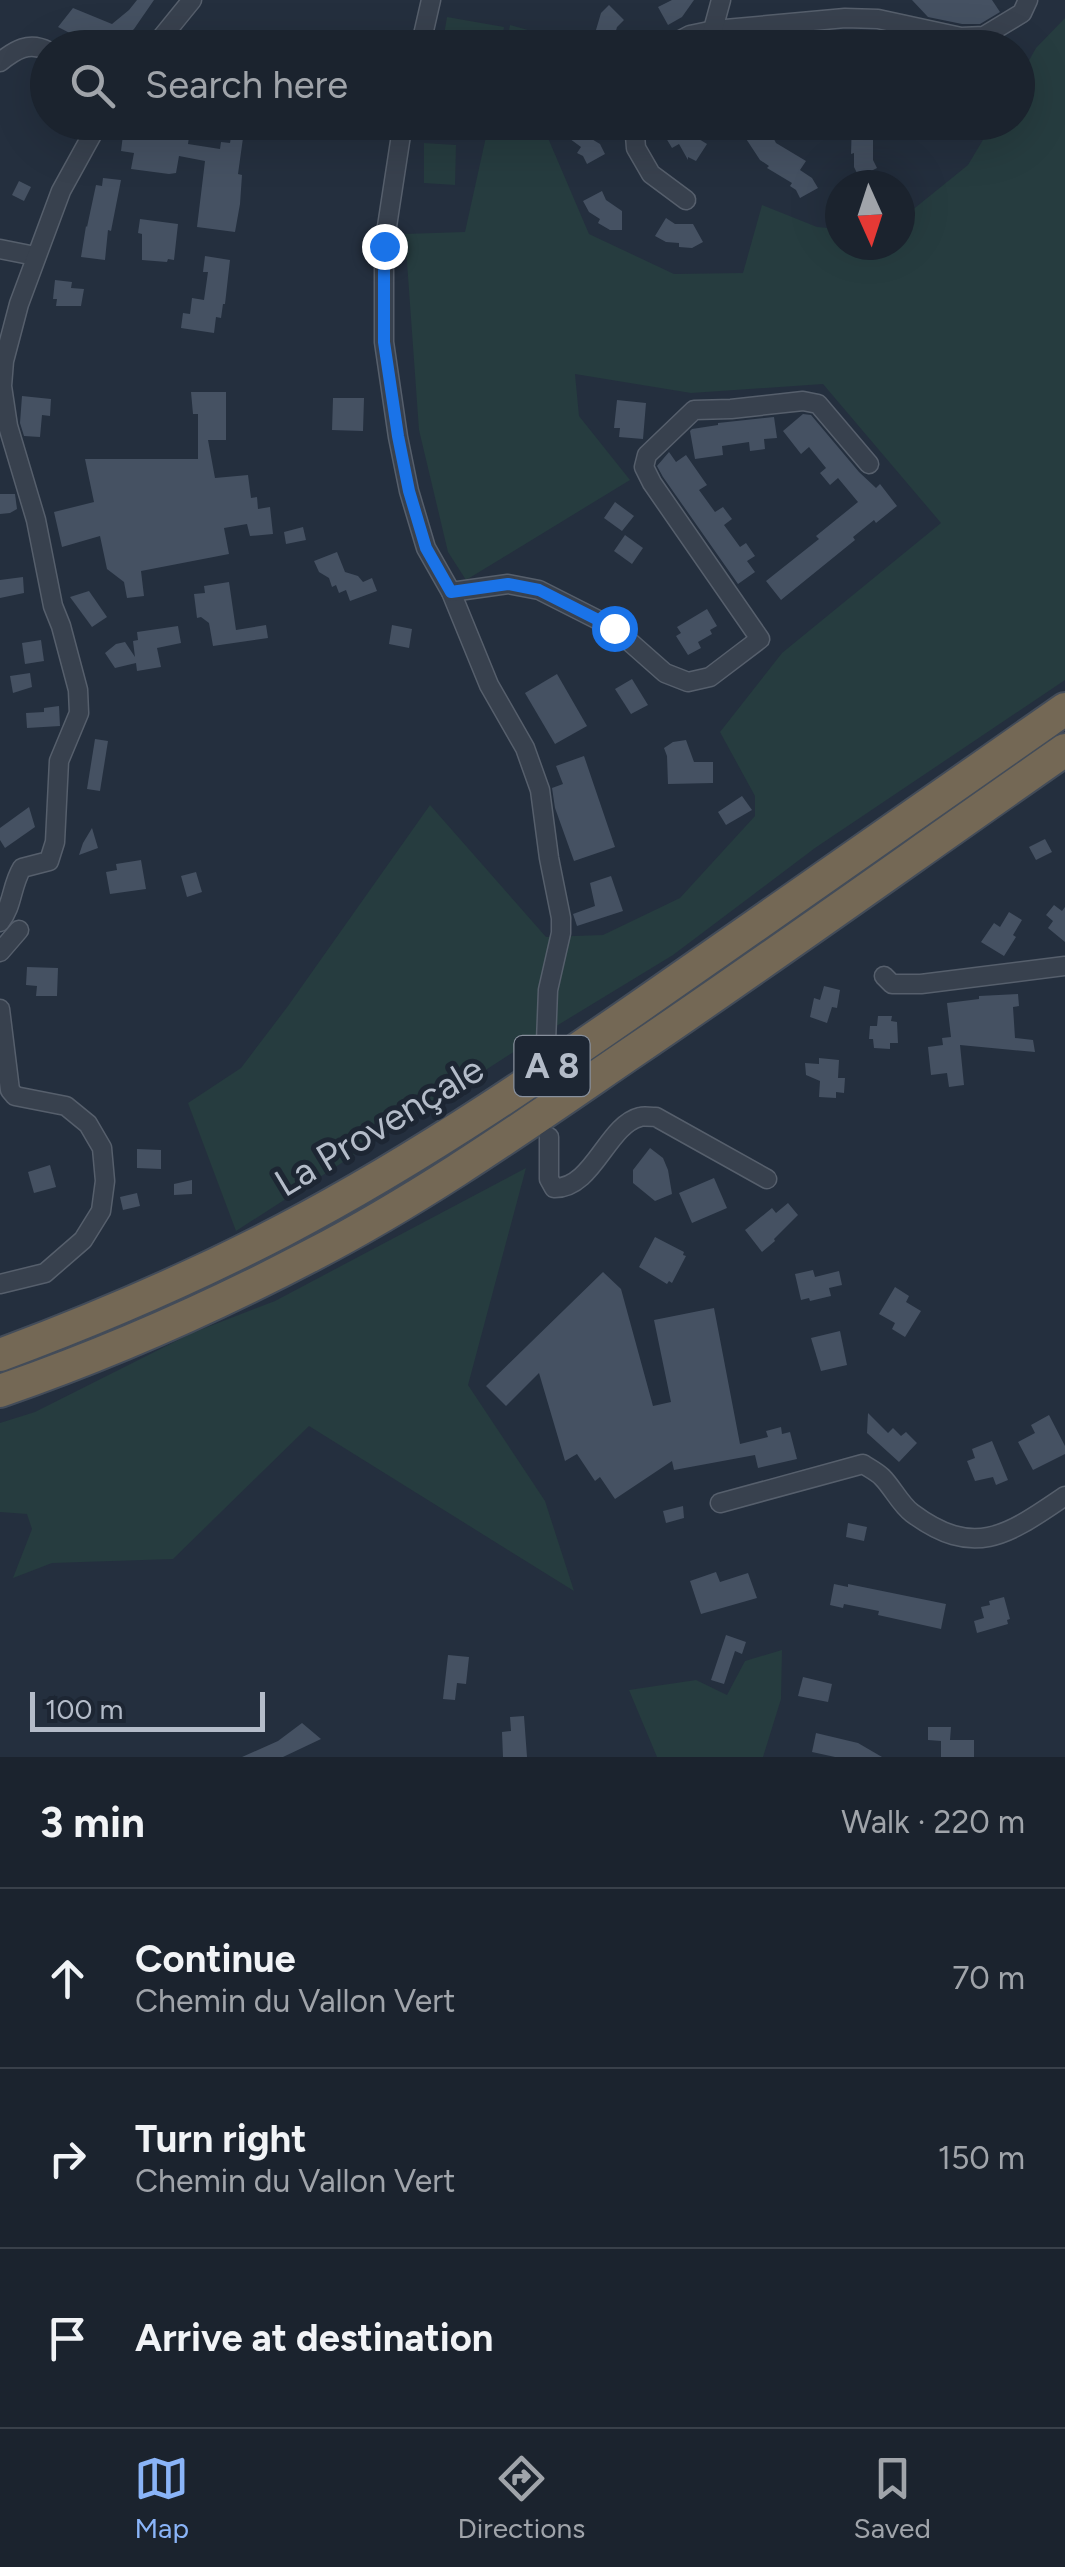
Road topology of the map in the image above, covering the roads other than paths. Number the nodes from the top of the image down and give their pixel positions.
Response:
1 (192, 0) edge
2 (431, 0) edge
3 (721, 0) edge
4 (1028, 0) edge
5 (168, 30) edge
6 (424, 30) edge
7 (713, 30) edge
8 (768, 30) edge
9 (926, 30) edge
10 (994, 30) edge
11 (30, 47) edge
12 (0, 62) edge
13 (89, 140) edge
14 (400, 140) edge
15 (635, 140) edge
16 (686, 200) dead end
17 (0, 249) edge
18 (35, 256) junction
19 (869, 464) dead end
20 (451, 592) junction
21 (1065, 709) edge
22 (1065, 750) edge
23 (0, 922) edge
24 (20, 930) dead end
25 (0, 952) edge
26 (1065, 966) edge
27 (884, 976) dead end
28 (0, 1008) edge
29 (546, 1042) dead end
30 (549, 1137) dead end
31 (767, 1180) dead end
32 (0, 1284) edge
33 (0, 1355) edge
34 (0, 1392) edge
35 (1065, 1496) edge
36 (720, 1503) dead end

1 - 5 street
2 - 6 street
3 - 7 street
4 - 10 street
8 - 9 street
11 - 12 street
13 - 18 street
14 - 20 street
15 - 16 street
17 - 18 street
18 - 23 street
19 - 20 street
20 - 29 street
21 - 33 highway, La Provençale / A 8
22 - 34 highway, La Provençale / A 8
24 - 25 street
26 - 27 street
28 - 32 street
30 - 31 street
35 - 36 street

